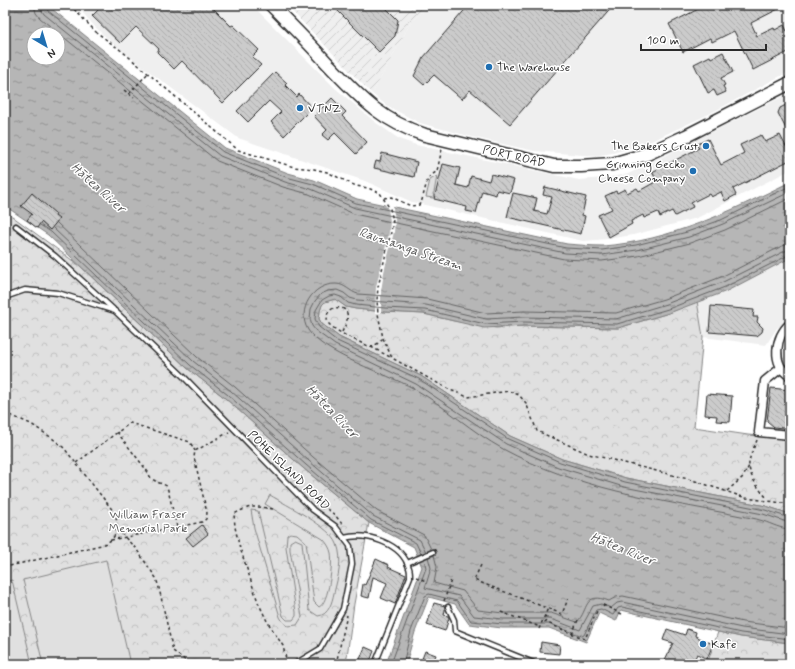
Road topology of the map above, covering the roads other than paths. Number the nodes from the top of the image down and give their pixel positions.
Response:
1 (271, 5) edge
2 (790, 83) edge
3 (16, 226) dead end
4 (5, 297) edge
5 (115, 311) junction
6 (790, 324) edge
7 (781, 368) junction
8 (790, 376) edge
9 (790, 435) edge
10 (344, 538) junction
11 (433, 552) dead end
12 (407, 563) junction
13 (448, 607) dead end
14 (295, 664) edge
15 (375, 664) edge
16 (536, 664) edge

1 - 2 main road, PORT ROAD
3 - 5 lane, POHE ISLAND ROAD
4 - 5 lane, POHE ISLAND ROAD
5 - 10 lane, POHE ISLAND ROAD
6 - 7 street
7 - 8 street
7 - 9 street
10 - 12 lane
10 - 14 lane, POHE ISLAND ROAD
11 - 12 lane
12 - 15 lane
13 - 16 lane

